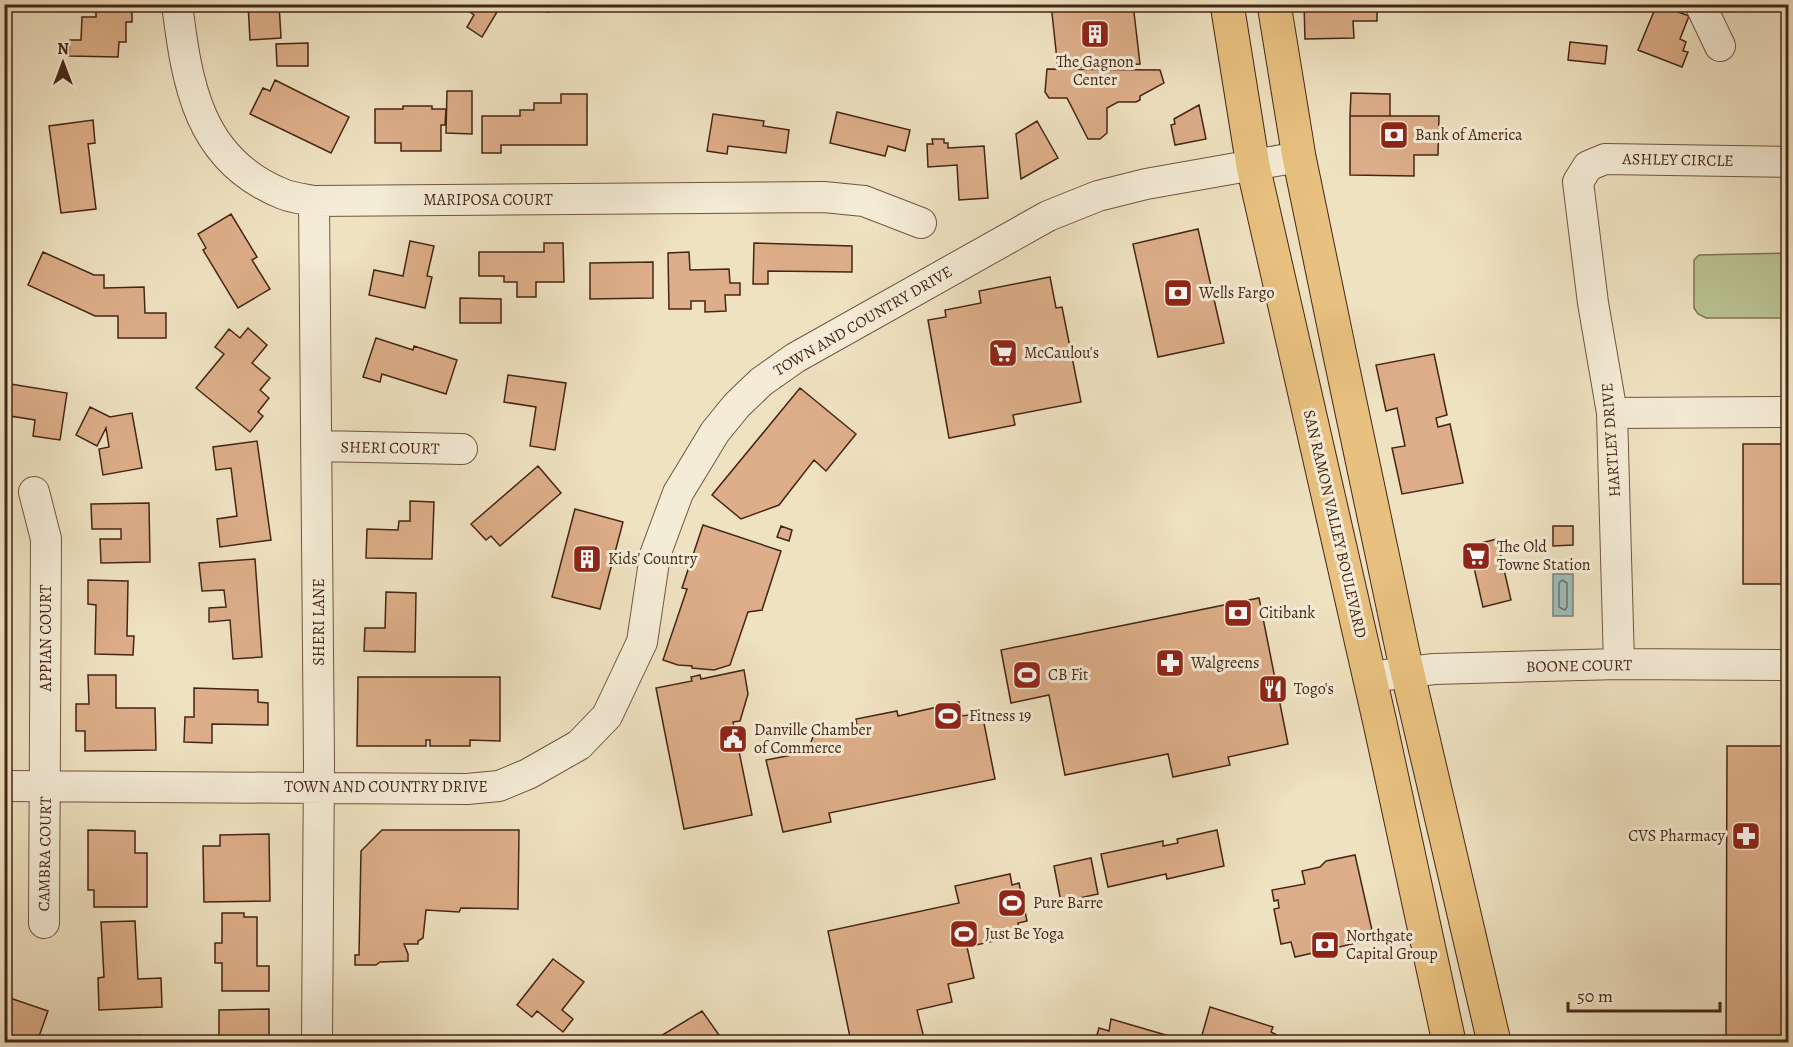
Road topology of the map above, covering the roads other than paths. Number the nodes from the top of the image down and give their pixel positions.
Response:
1 (177, 4) edge
2 (1227, 4) edge
3 (1274, 4) edge
4 (1700, 4) edge
5 (1720, 46) dead end
6 (1299, 158) junction
7 (1788, 162) edge
8 (1253, 166) junction
9 (1578, 182) joint
10 (314, 201) junction
11 (921, 223) dead end
12 (1788, 412) edge
13 (1612, 413) junction
14 (318, 446) junction
15 (462, 449) dead end
16 (34, 492) dead end
17 (1619, 664) junction
18 (1788, 665) edge
19 (1408, 670) junction
20 (1370, 677) junction
21 (46, 785) junction
22 (4, 786) edge
23 (320, 788) junction
24 (44, 923) dead end
25 (316, 1042) edge
26 (1449, 1042) edge
27 (1494, 1042) edge

1 - 10 street, MARIPOSA COURT
2 - 8 main road, SAN RAMON VALLEY BOULEVARD
3 - 6 main road
4 - 5 street
6 - 8 street, TOWN AND COUNTRY DRIVE
6 - 19 main road
7 - 9 street, ASHLEY CIRCLE
8 - 20 main road, SAN RAMON VALLEY BOULEVARD
8 - 23 street, TOWN AND COUNTRY DRIVE
9 - 13 street, HARTLEY DRIVE
10 - 11 street, MARIPOSA COURT
10 - 14 street, SHERI LANE
12 - 13 street
13 - 17 street, HARTLEY DRIVE
14 - 15 street, SHERI COURT
14 - 23 street, SHERI LANE
16 - 21 street, APPIAN COURT
17 - 18 street, BOONE COURT
17 - 19 street, BOONE COURT
19 - 20 street, BOONE COURT
19 - 27 main road
20 - 26 main road, SAN RAMON VALLEY BOULEVARD
21 - 22 street, TOWN AND COUNTRY DRIVE
21 - 23 street, TOWN AND COUNTRY DRIVE
21 - 24 street, CAMBRA COURT
23 - 25 street, SHERI LANE

